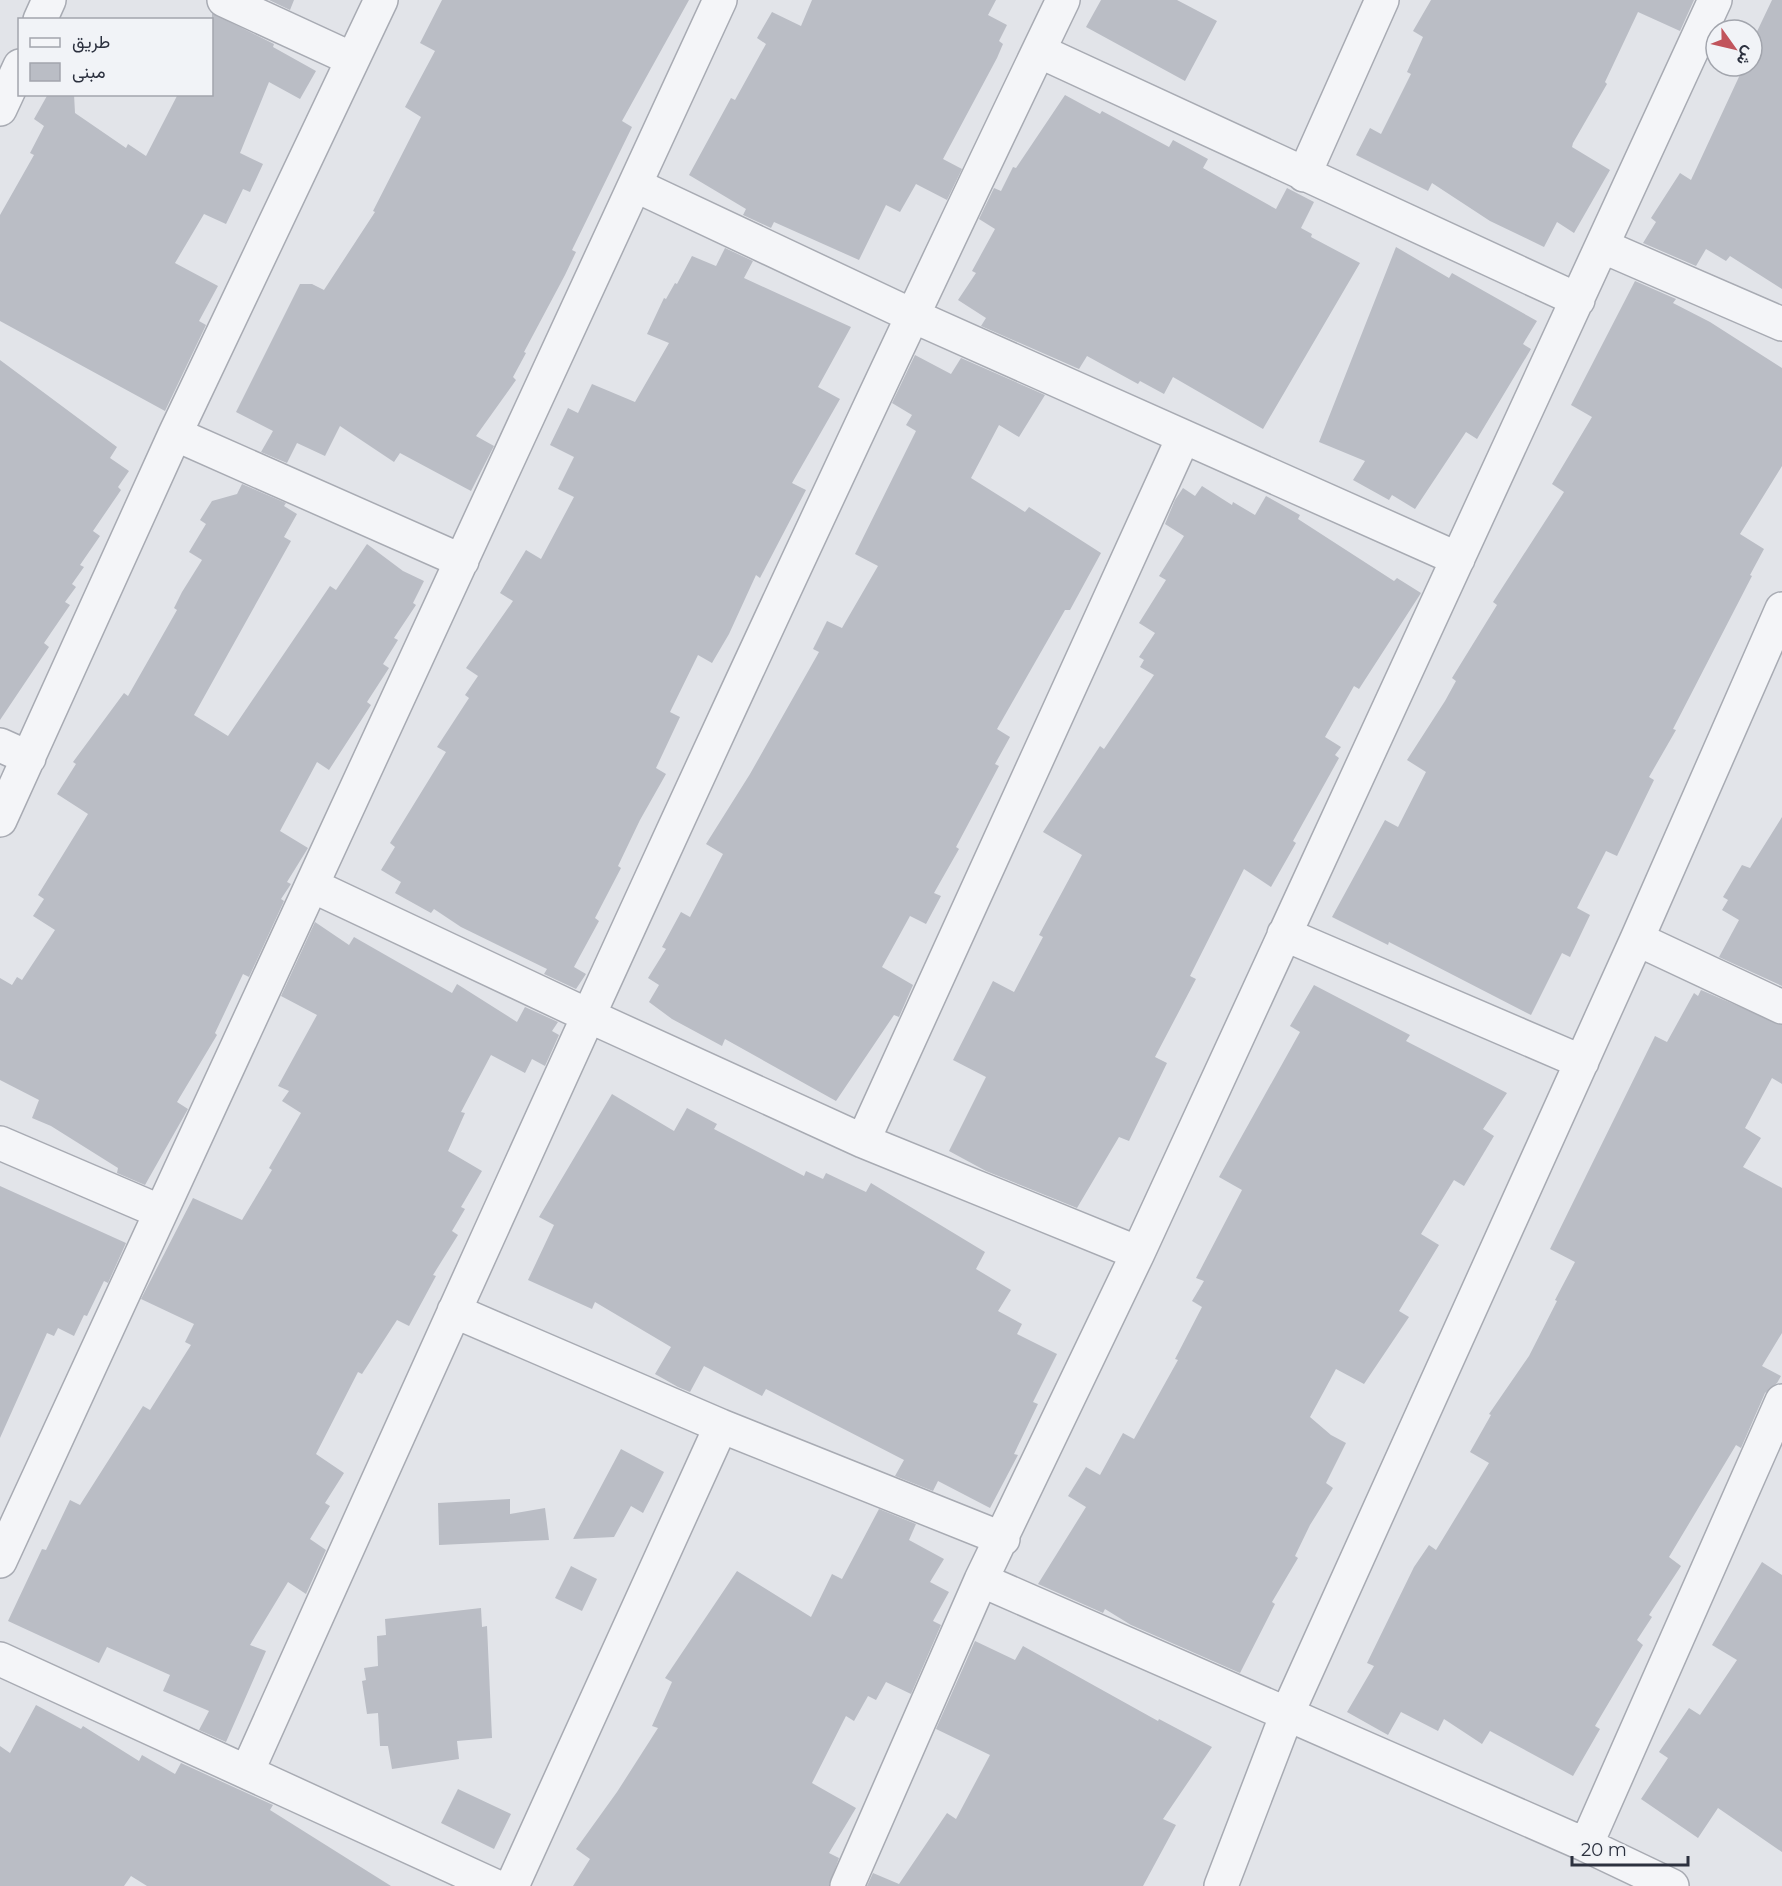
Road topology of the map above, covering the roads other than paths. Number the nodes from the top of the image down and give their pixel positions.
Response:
1 (49, 0) edge
2 (224, 0) edge
3 (381, 0) edge
4 (720, 0) edge
5 (1063, 0) edge
6 (1382, 0) edge
7 (1715, 0) edge
8 (41, 18) edge
9 (1039, 51) junction
10 (352, 59) junction
11 (18, 70) edge
12 (0, 109) edge
13 (1304, 175) junction
14 (635, 185) junction
15 (1602, 246) junction
16 (1578, 300) junction
17 (910, 315) junction
18 (1782, 324) edge
19 (175, 434) junction
20 (1183, 438) junction
21 (1458, 559) junction
22 (462, 561) junction
23 (1782, 609) edge
24 (14, 751) edge
25 (0, 820) edge
26 (314, 886) junction
27 (1284, 934) junction
28 (1637, 939) junction
29 (1782, 1007) edge
30 (589, 1016) junction
31 (1582, 1062) junction
32 (863, 1141) junction
33 (0, 1143) edge
34 (161, 1212) junction
35 (1138, 1253) junction
36 (454, 1311) junction
37 (1782, 1401) edge
38 (721, 1426) junction
39 (1003, 1539) junction
40 (0, 1561) edge
41 (981, 1580) junction
42 (0, 1659) edge
43 (1287, 1714) junction
44 (247, 1772) junction
45 (1586, 1845) junction
46 (495, 1886) edge
47 (512, 1886) edge
48 (847, 1886) edge
49 (1221, 1886) edge
50 (1672, 1886) edge

1 - 8 street
2 - 10 street
3 - 10 street
4 - 14 street
5 - 9 street
6 - 13 street
7 - 15 street
9 - 13 street
9 - 17 street
10 - 19 street
11 - 12 street
13 - 16 street
14 - 17 street
14 - 22 street
15 - 16 street
15 - 18 street
16 - 21 street
17 - 20 street
17 - 30 street
19 - 22 street
19 - 24 street
20 - 21 street
20 - 32 street
21 - 27 street
22 - 26 street
23 - 28 street
24 - 25 street
26 - 30 street
26 - 34 street
27 - 31 street
27 - 35 street
28 - 29 street
28 - 31 street
30 - 32 street
30 - 36 street
31 - 43 street
32 - 35 street
33 - 34 street
34 - 40 street
35 - 39 street
36 - 38 street
36 - 44 street
37 - 45 street
38 - 39 street
38 - 47 street
39 - 41 street
41 - 43 street
41 - 48 street
42 - 44 street
43 - 45 street
43 - 49 street
44 - 46 street
45 - 50 street

